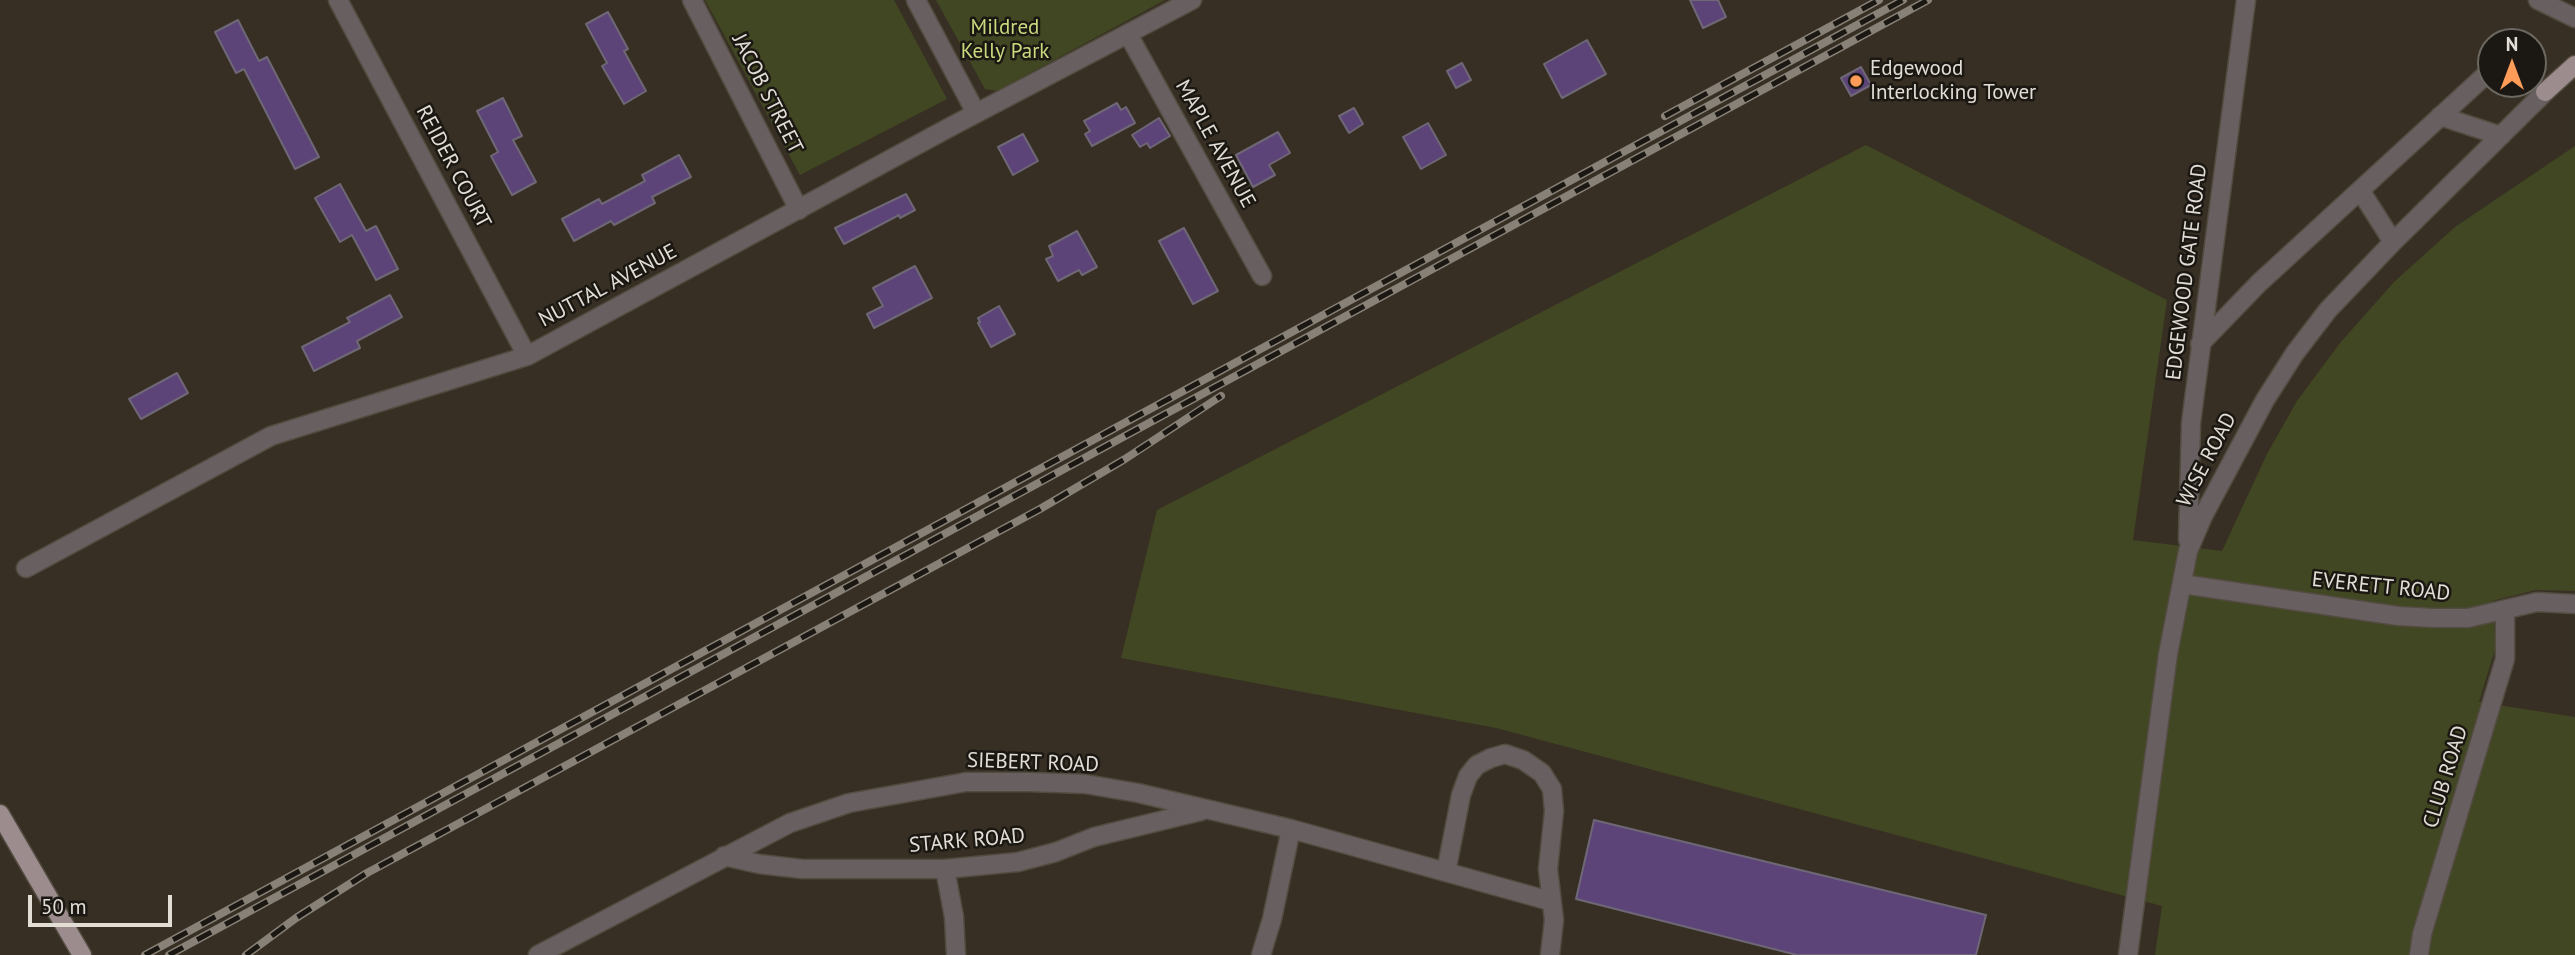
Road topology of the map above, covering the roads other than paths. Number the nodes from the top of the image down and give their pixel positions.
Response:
1 (338, 0) edge
2 (692, 0) edge
3 (916, 0) edge
4 (1192, 0) edge
5 (2246, 0) edge
6 (2538, 0) edge
7 (2575, 18) edge
8 (1128, 34) junction
9 (2575, 65) edge
10 (2477, 83) edge
11 (2547, 90) edge
12 (2539, 98) edge
13 (976, 113) junction
14 (2441, 116) junction
15 (2501, 136) junction
16 (2360, 190) junction
17 (799, 210) junction
18 (2393, 242) junction
19 (1262, 276) dead end
20 (2200, 344) junction
21 (527, 356) junction
22 (2188, 551) junction
23 (26, 568) dead end
24 (2182, 584) junction
25 (2575, 604) edge
26 (2505, 610) junction
27 (1208, 810) junction
28 (0, 814) edge
29 (1291, 829) junction
30 (724, 856) junction
31 (945, 869) junction
32 (1446, 872) junction
33 (1550, 901) junction
34 (82, 955) edge
35 (538, 955) edge
36 (956, 955) edge
37 (1261, 955) edge
38 (1550, 955) edge
39 (2128, 955) edge
40 (2418, 955) edge

1 - 21 street, REIDER COURT
2 - 17 street, JACOB STREET
3 - 13 street
4 - 8 street, NUTTAL AVENUE
5 - 20 street, EDGEWOOD GATE ROAD
6 - 7 street
8 - 13 street, NUTTAL AVENUE
8 - 19 street, MAPLE AVENUE
9 - 11 main road
10 - 14 street
12 - 15 street, WISE ROAD
13 - 17 street, NUTTAL AVENUE
14 - 15 street
14 - 16 street
15 - 18 street, WISE ROAD
16 - 18 street
16 - 20 street
17 - 21 street, NUTTAL AVENUE
18 - 22 street, WISE ROAD
20 - 22 street, EDGEWOOD GATE ROAD
21 - 23 street, NUTTAL AVENUE
22 - 24 street, WISE ROAD
24 - 26 street, EVERETT ROAD
24 - 39 street, WISE ROAD
25 - 26 street, EVERETT ROAD
26 - 40 street, CLUB ROAD
27 - 29 street, SIEBERT ROAD
27 - 30 street, SIEBERT ROAD
27 - 31 street, STARK ROAD
28 - 34 main road
29 - 32 street, SIEBERT ROAD
29 - 37 street
30 - 31 street, STARK ROAD
30 - 35 street, SIEBERT ROAD
31 - 36 street
32 - 33 street, SIEBERT ROAD
32 - 33 street
33 - 38 street

